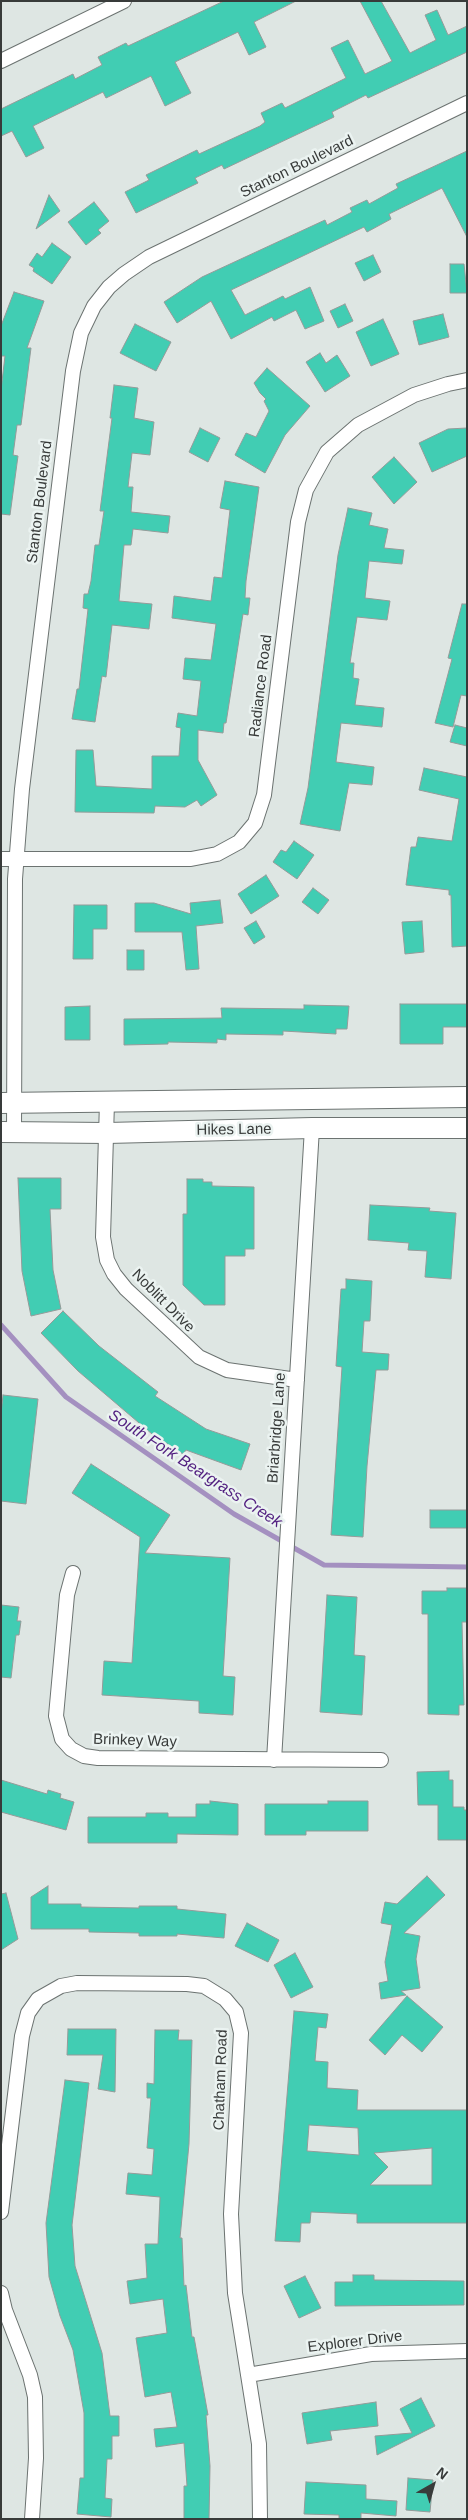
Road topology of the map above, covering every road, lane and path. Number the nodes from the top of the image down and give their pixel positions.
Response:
1 (124, 1) edge
2 (1, 61) edge
3 (467, 103) edge
4 (467, 380) edge
5 (17, 858) junction
6 (1, 859) edge
7 (467, 1097) edge
8 (107, 1102) junction
9 (8, 1103) edge
10 (312, 1128) junction
11 (467, 1128) edge
12 (8, 1132) edge
13 (107, 1133) junction
14 (297, 1380) junction
15 (73, 1572) dead end
16 (274, 1760) junction
17 (381, 1760) dead end
18 (5, 2141) edge
19 (1, 2212) edge
20 (1, 2293) edge
21 (467, 2351) edge
22 (248, 2375) junction
23 (32, 2519) edge
24 (260, 2519) edge

1 - 2 street
3 - 5 street, Stanton Boulevard
4 - 5 street, Radiance Road
5 - 6 street, Radiance Road
5 - 9 street, Stanton Boulevard
7 - 8 main road, Hikes Lane
8 - 9 main road, Hikes Lane
8 - 13 street, Noblitt Drive
9 - 12 street, Stanton Boulevard
10 - 11 main road, Hikes Lane
10 - 13 main road, Hikes Lane
10 - 14 street, Briarbridge Lane
12 - 13 main road, Hikes Lane
13 - 14 street, Noblitt Drive
14 - 16 street, Briarbridge Lane
15 - 16 street, Brinkey Way
16 - 17 street, Brinkey Way
18 - 19 street, Chatham Road
18 - 22 street, Chatham Road
20 - 23 street
21 - 22 street, Explorer Drive
22 - 24 street, Chatham Road

